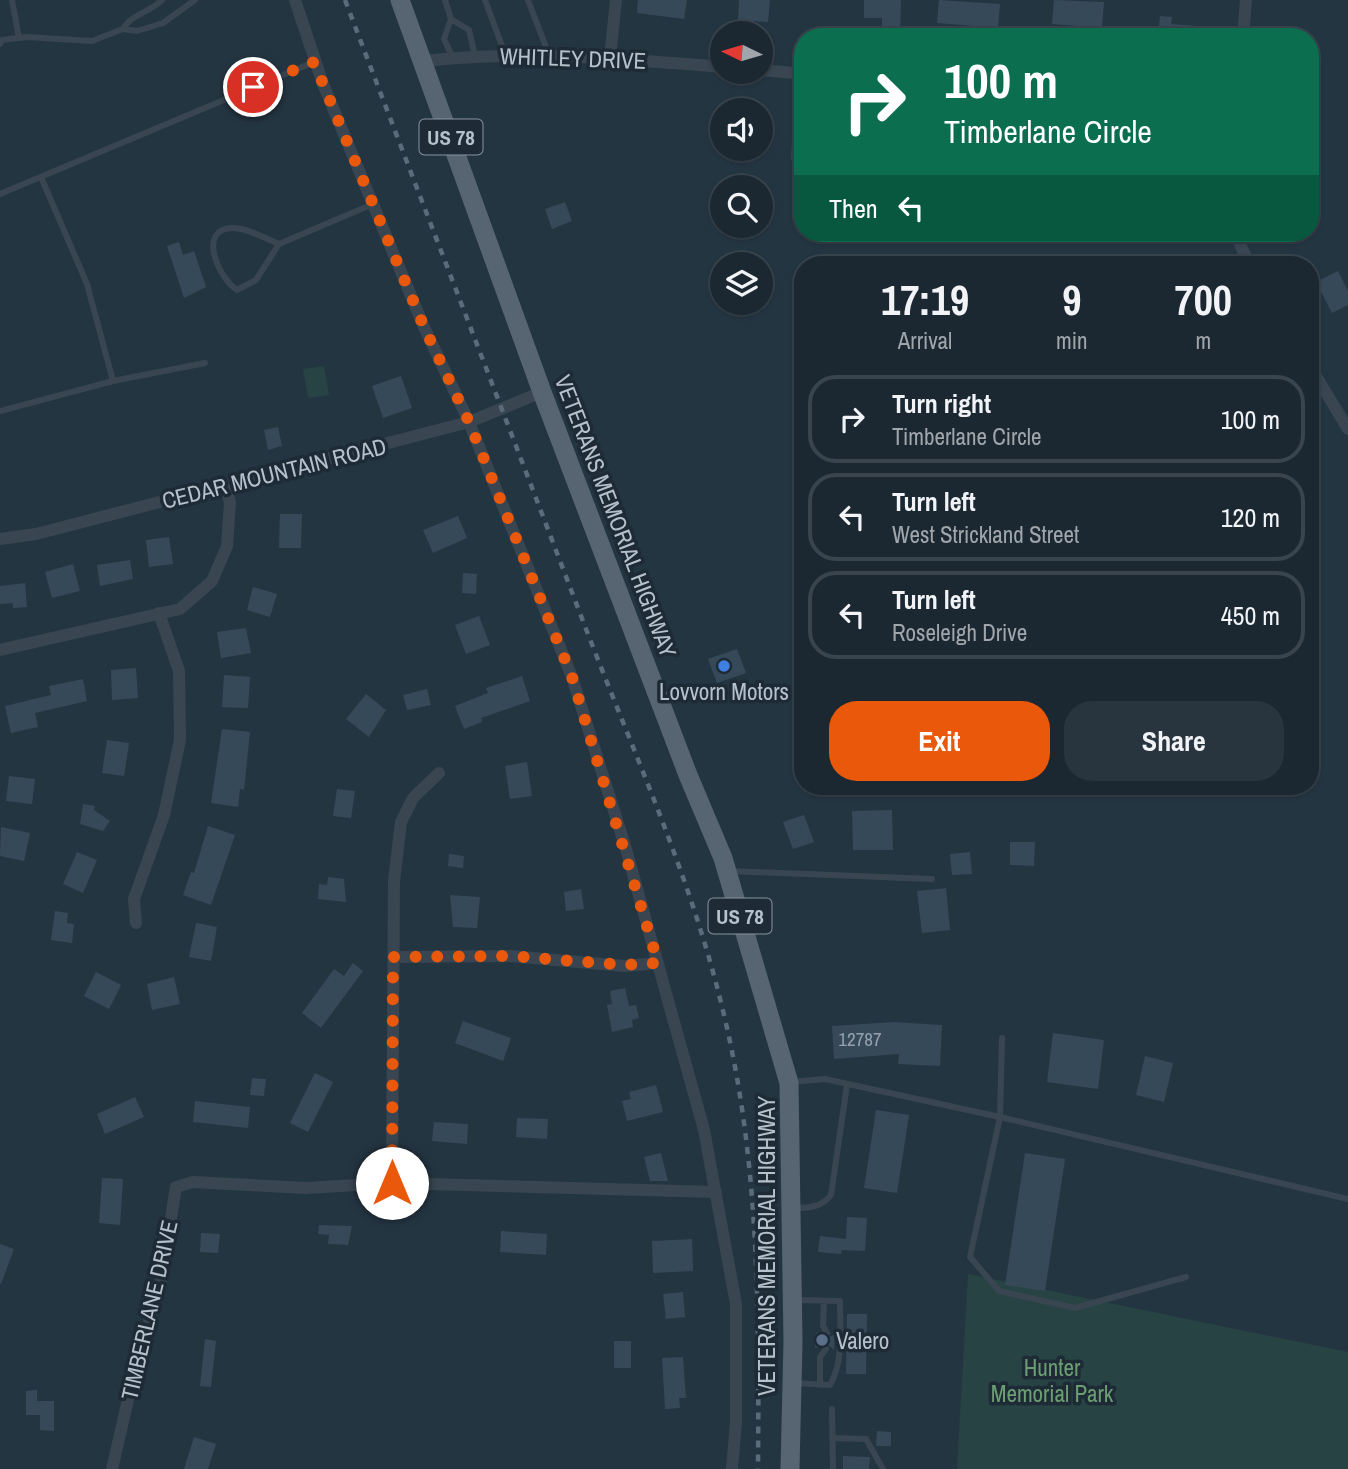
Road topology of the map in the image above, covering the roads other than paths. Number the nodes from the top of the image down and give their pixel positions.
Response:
1 (12, 0) edge
2 (162, 0) edge
3 (195, 0) edge
4 (295, 0) edge
5 (400, 0) edge
6 (445, 0) edge
7 (485, 0) edge
8 (528, 0) edge
9 (616, 0) edge
10 (1246, 0) edge
11 (451, 19) junction
12 (1244, 28) edge
13 (123, 29) junction
14 (19, 38) junction
15 (0, 44) edge
16 (505, 54) junction
17 (549, 55) junction
18 (475, 56) junction
19 (453, 58) junction
20 (610, 58) junction
21 (424, 61) junction
22 (314, 62) junction
23 (710, 66) edge
24 (774, 71) edge
25 (794, 73) edge
26 (41, 177) junction
27 (0, 194) edge
28 (374, 204) junction
29 (279, 244) junction
30 (205, 363) dead end
31 (113, 381) junction
32 (1319, 381) edge
33 (542, 392) junction
34 (0, 411) edge
35 (469, 422) junction
36 (1348, 429) edge
37 (225, 486) junction
38 (0, 539) edge
39 (159, 614) junction
40 (0, 649) edge
41 (439, 773) dead end
42 (727, 871) junction
43 (932, 879) dead end
44 (136, 923) dead end
45 (393, 957) junction
46 (658, 963) junction
47 (1002, 1038) dead end
48 (789, 1083) junction
49 (847, 1085) junction
50 (1000, 1116) junction
51 (392, 1183) junction
52 (716, 1192) junction
53 (1348, 1199) edge
54 (793, 1208) junction
55 (1186, 1277) dead end
56 (793, 1300) junction
57 (824, 1301) junction
58 (823, 1330) dead end
59 (817, 1348) dead end
60 (825, 1349) dead end
61 (820, 1357) junction
62 (792, 1383) junction
63 (820, 1384) junction
64 (832, 1409) dead end
65 (832, 1438) junction
66 (112, 1469) edge
67 (732, 1469) edge
68 (790, 1469) edge
69 (833, 1469) edge
70 (883, 1469) edge

1 - 14 lane
2 - 13 lane
3 - 13 lane
4 - 22 street
5 - 21 main road, VETERANS MEMORIAL HIGHWAY / US 78
6 - 11 lane
7 - 16 lane
8 - 17 lane
9 - 20 street
10 - 12 street
11 - 18 lane
11 - 19 lane
13 - 14 lane
14 - 15 lane
16 - 17 street, WHITLEY DRIVE
16 - 18 street, WHITLEY DRIVE
17 - 20 street, WHITLEY DRIVE
18 - 19 street, WHITLEY DRIVE
19 - 21 street, WHITLEY DRIVE
20 - 23 street, WHITLEY DRIVE
21 - 33 main road, VETERANS MEMORIAL HIGHWAY / US 78
22 - 26 lane
22 - 28 street
24 - 25 street
26 - 27 lane
26 - 31 lane
28 - 29 lane
28 - 35 street
29 - 29 lane
30 - 31 lane
31 - 34 lane
32 - 36 street
33 - 35 street, CEDAR MOUNTAIN ROAD
33 - 42 main road, VETERANS MEMORIAL HIGHWAY / US 78
35 - 37 street, CEDAR MOUNTAIN ROAD
35 - 46 street
37 - 38 street, CEDAR MOUNTAIN ROAD
37 - 39 street
39 - 40 street
39 - 44 street
41 - 45 street
42 - 43 lane
42 - 48 main road, VETERANS MEMORIAL HIGHWAY / US 78
45 - 46 street
45 - 51 street
46 - 52 street
47 - 50 lane
48 - 49 lane
48 - 54 main road, VETERANS MEMORIAL HIGHWAY / US 78
49 - 50 lane
49 - 54 lane
50 - 53 lane
50 - 55 lane
51 - 52 street, TIMBERLANE DRIVE
51 - 66 street, TIMBERLANE DRIVE
52 - 67 street
54 - 56 main road, VETERANS MEMORIAL HIGHWAY / US 78
56 - 57 lane
56 - 62 main road, VETERANS MEMORIAL HIGHWAY / US 78
57 - 58 lane
57 - 63 lane
59 - 61 lane
60 - 61 lane
61 - 63 lane
62 - 63 lane
62 - 68 main road, VETERANS MEMORIAL HIGHWAY / US 78
64 - 65 lane
65 - 69 lane
65 - 70 lane

